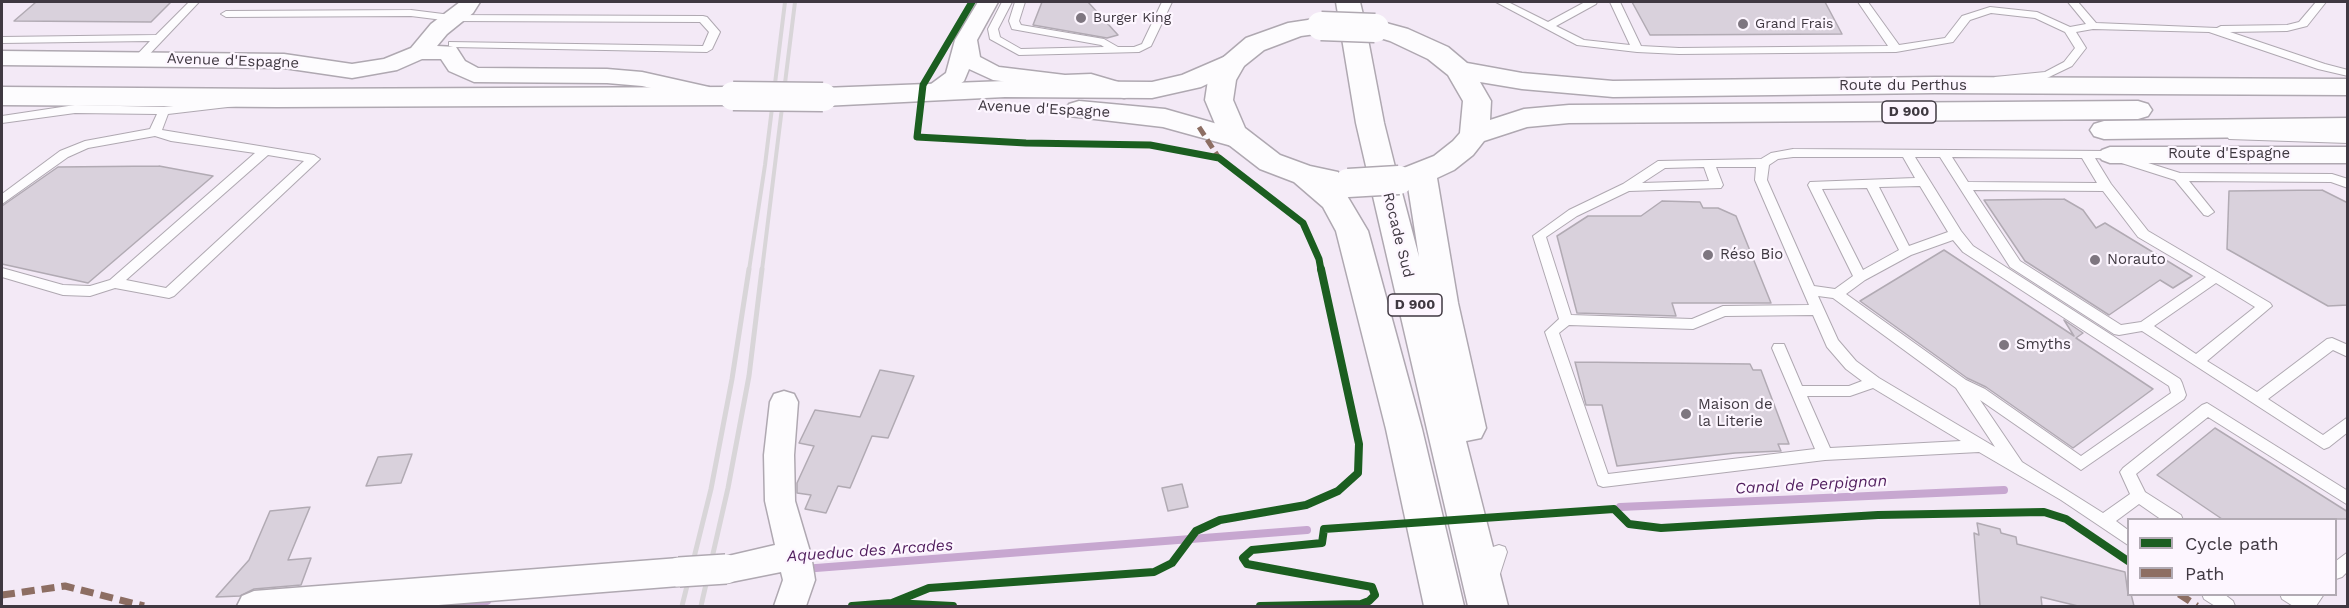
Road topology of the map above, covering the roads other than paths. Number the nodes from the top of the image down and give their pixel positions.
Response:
1 (194, 2) edge
2 (988, 2) edge
3 (1007, 2) edge
4 (1020, 2) edge
5 (1167, 2) edge
6 (1303, 2) edge
7 (1348, 2) edge
8 (1507, 2) edge
9 (1592, 2) edge
10 (1615, 2) edge
11 (1863, 2) edge
12 (2073, 2) edge
13 (2321, 2) edge
14 (463, 12) edge
15 (226, 14) dead end
16 (1318, 19) edge
17 (1384, 21) edge
18 (1548, 26) junction
19 (2093, 26) junction
20 (2210, 29) junction
21 (2069, 30) junction
22 (160, 38) junction
23 (2, 40) edge
24 (20, 40) junction
25 (966, 40) junction
26 (450, 48) junction
27 (1637, 49) junction
28 (1896, 49) junction
29 (1116, 50) junction
30 (419, 53) junction
31 (2, 56) edge
32 (139, 59) junction
33 (1233, 61) junction
34 (1459, 70) junction
35 (2348, 73) edge
36 (2, 82) edge
37 (1935, 85) junction
38 (2348, 87) edge
39 (1124, 91) junction
40 (935, 92) junction
41 (717, 95) junction
42 (2, 96) edge
43 (835, 96) junction
44 (277, 98) junction
45 (2348, 110) edge
46 (164, 111) junction
47 (1712, 114) junction
48 (2, 119) edge
49 (2348, 127) edge
50 (2135, 130) junction
51 (155, 132) junction
52 (1474, 135) junction
53 (1239, 139) junction
54 (2348, 139) edge
55 (265, 151) junction
56 (1906, 153) junction
57 (1943, 153) junction
58 (2086, 154) junction
59 (2110, 155) junction
60 (2348, 155) edge
61 (1707, 163) junction
62 (1763, 163) junction
63 (1305, 176) junction
64 (1410, 176) junction
65 (2179, 177) junction
66 (1924, 182) junction
67 (1871, 184) junction
68 (2348, 184) edge
69 (1965, 186) junction
70 (1628, 187) junction
71 (2106, 187) junction
72 (2, 200) edge
73 (2208, 212) dead end
74 (1956, 234) junction
75 (1906, 252) junction
76 (2, 273) edge
77 (1860, 277) junction
78 (2216, 277) junction
79 (116, 283) junction
80 (1809, 290) junction
81 (1837, 294) junction
82 (1818, 310) junction
83 (1566, 320) junction
84 (2144, 326) junction
85 (1779, 348) dead end
86 (2348, 352) edge
87 (2197, 361) junction
88 (1874, 382) junction
89 (1961, 384) junction
90 (1797, 392) junction
91 (2258, 399) junction
92 (784, 402) dead end
93 (2348, 423) edge
94 (1980, 446) junction
95 (1825, 454) junction
96 (2016, 466) junction
97 (2139, 496) junction
98 (2348, 499) edge
99 (2173, 518) edge
100 (2104, 521) junction
101 (2127, 537) edge
102 (795, 555) junction
103 (2348, 559) edge
104 (2337, 571) edge
105 (2213, 596) edge
106 (2291, 596) edge
107 (2314, 596) edge
108 (1488, 603) edge
109 (254, 606) edge
110 (790, 606) edge
111 (1444, 606) edge
112 (2227, 606) edge

1 - 22 lane
2 - 25 street
3 - 29 lane
4 - 29 lane
5 - 29 lane
6 - 16 main road
7 - 108 main road, Rocade Sud / D 900
8 - 18 lane
9 - 18 lane
10 - 27 lane
11 - 28 lane
12 - 19 lane
13 - 20 lane
14 - 15 lane
14 - 26 street
14 - 26 lane
14 - 30 street
16 - 17 main road, bridge
16 - 33 main road, Avenue d'Espagne
16 - 108 main road, Rocade Sud / D 900
17 - 34 main road
18 - 27 lane
19 - 20 lane
19 - 21 lane
20 - 35 lane
21 - 28 lane
21 - 37 lane
22 - 24 lane
22 - 32 lane
23 - 24 lane
24 - 31 lane
25 - 39 street
25 - 40 street
26 - 30 street, Avenue d'Espagne
26 - 41 street, Avenue d'Espagne
27 - 28 lane
30 - 32 street, Avenue d'Espagne
31 - 32 street, Avenue d'Espagne
33 - 39 main road, Avenue d'Espagne
33 - 53 main road
34 - 37 main road, Route du Perthus / D 900
34 - 52 main road
36 - 41 main road, Avenue d'Espagne
37 - 38 main road, Route du Perthus / D 900
39 - 40 main road, Avenue d'Espagne
40 - 43 main road, Avenue d'Espagne
41 - 43 main road, Avenue d'Espagne, bridge
41 - 44 main road, Avenue d'Espagne
42 - 44 main road, Avenue d'Espagne
43 - 53 main road, Avenue d'Espagne
44 - 46 lane, Avenue d'Espagne
45 - 47 main road, Route du Perthus / D 900
46 - 48 lane, Avenue d'Espagne
46 - 51 lane
47 - 50 main road
47 - 52 main road, Route du Perthus / D 900
49 - 50 main road
50 - 54 lane
51 - 55 lane
51 - 72 lane
52 - 64 main road
53 - 63 main road
55 - 79 lane
55 - 79 lane
56 - 57 lane
56 - 62 lane
56 - 66 lane
57 - 58 lane
57 - 69 lane
58 - 59 lane
58 - 71 lane
59 - 60 street, Route d'Espagne
59 - 65 lane
61 - 62 lane
61 - 70 lane
61 - 70 lane
62 - 80 lane
63 - 64 main road, bridge
63 - 111 main road, D 900
64 - 108 main road, Rocade Sud / D 900
65 - 68 lane
65 - 73 lane
66 - 67 lane
66 - 74 lane
67 - 75 lane
67 - 77 lane
69 - 71 lane
69 - 84 lane
70 - 83 lane
71 - 78 lane
74 - 75 lane
74 - 89 lane
75 - 77 lane
76 - 79 lane
77 - 81 lane
78 - 84 lane
78 - 87 lane
80 - 81 lane
80 - 82 lane
81 - 89 lane
82 - 83 lane
82 - 88 lane
83 - 95 lane
84 - 87 lane
85 - 90 lane
86 - 91 lane
87 - 91 lane
88 - 90 lane
88 - 94 lane
89 - 96 lane
90 - 95 lane
91 - 93 lane
92 - 102 street
94 - 95 lane
94 - 96 lane
96 - 100 lane
97 - 98 lane
97 - 99 lane
97 - 100 lane
100 - 101 lane
102 - 109 street, bridge
102 - 110 street
103 - 104 lane
105 - 112 lane
106 - 107 lane

